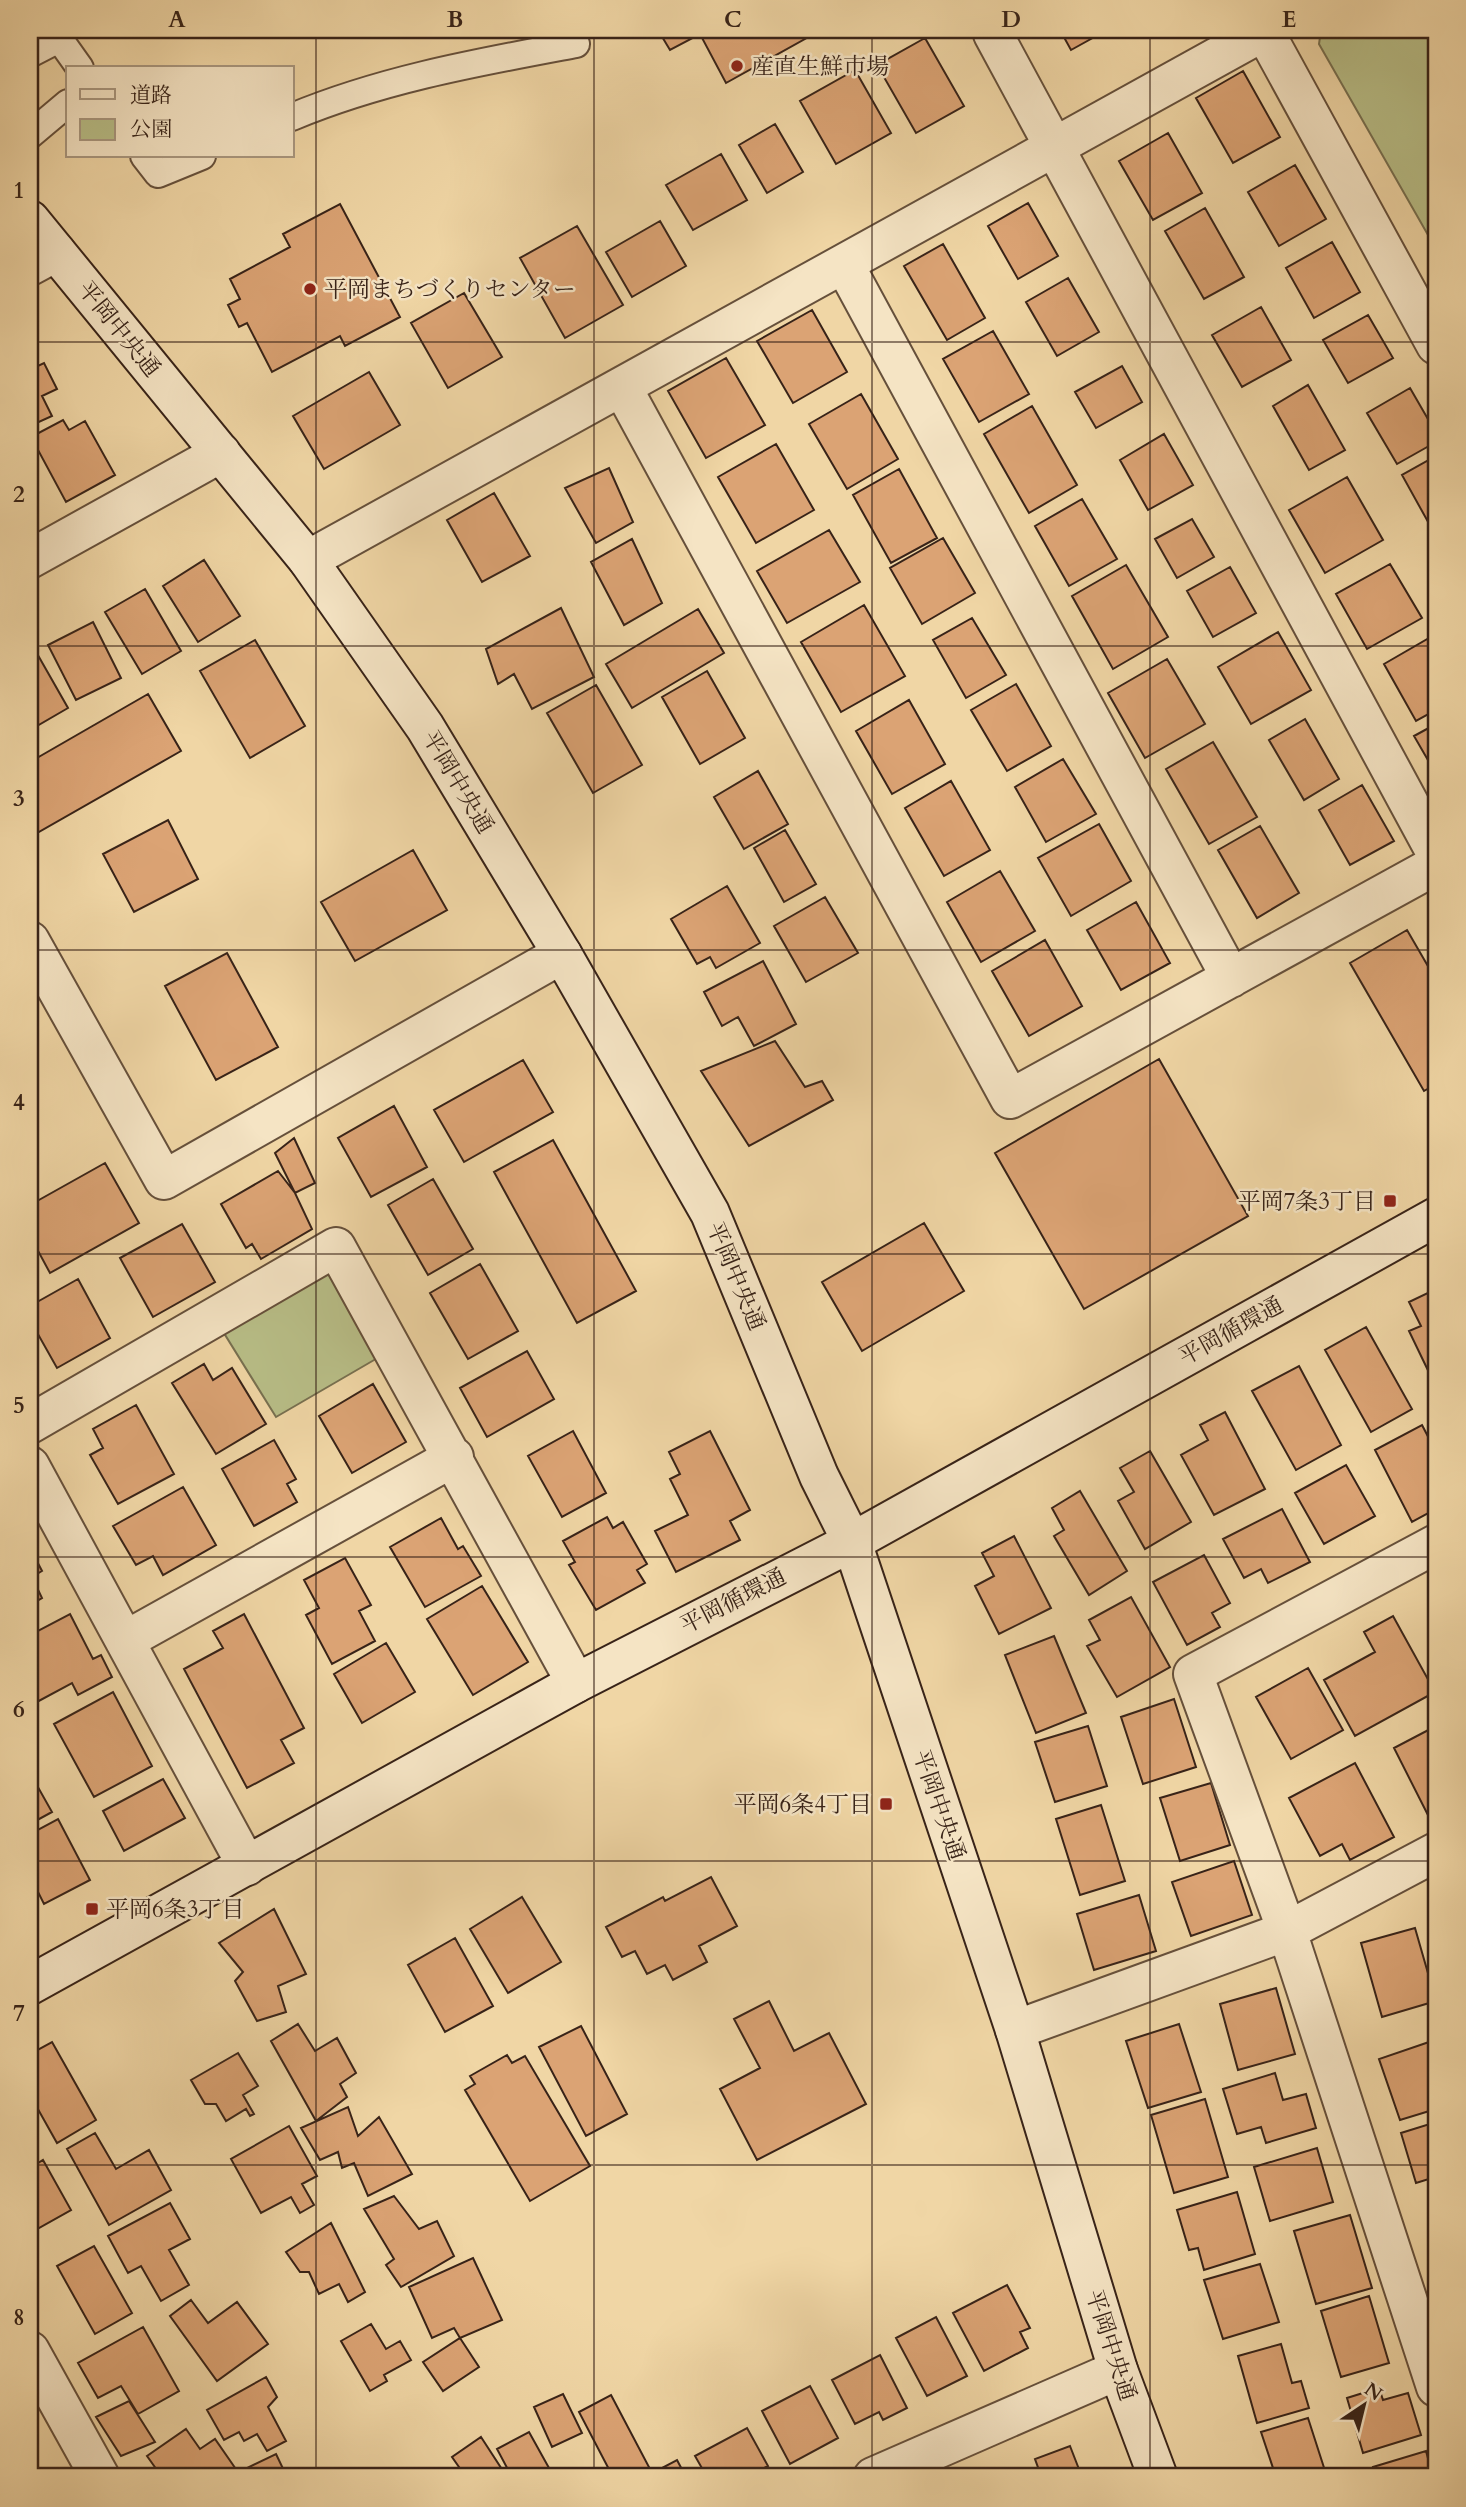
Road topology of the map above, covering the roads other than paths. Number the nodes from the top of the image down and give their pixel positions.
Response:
1 (568, 30) edge
2 (1265, 30) edge
3 (56, 34) edge
4 (993, 34) dead end
5 (30, 54) edge
6 (79, 66) edge
7 (66, 105) edge
8 (294, 116) edge
9 (30, 135) edge
10 (1055, 147) junction
11 (146, 158) edge
12 (197, 158) edge
13 (30, 220) edge
14 (43, 259) edge
15 (844, 264) junction
16 (1436, 345) edge
17 (622, 387) junction
18 (221, 453) junction
19 (30, 559) edge
20 (309, 561) junction
21 (1436, 853) edge
22 (1436, 865) edge
23 (30, 941) edge
24 (562, 954) junction
25 (1231, 978) junction
26 (1436, 1217) edge
27 (30, 1424) edge
28 (453, 1457) junction
29 (30, 1466) edge
30 (852, 1542) junction
31 (1436, 1544) edge
32 (126, 1640) junction
33 (576, 1683) junction
34 (1436, 1852) edge
35 (247, 1866) junction
36 (1287, 1931) junction
37 (30, 1985) edge
38 (1015, 2030) junction
39 (30, 2351) edge
40 (1118, 2370) junction
41 (1436, 2386) edge
42 (100, 2477) edge
43 (873, 2477) edge
44 (1158, 2477) edge

1 - 8 lane
2 - 10 street
2 - 16 street
3 - 5 lane
3 - 6 lane
4 - 10 street
7 - 9 lane
10 - 15 street
10 - 21 street
11 - 12 lane
13 - 14 street, 平岡中央通
14 - 18 street, 平岡中央通
15 - 17 street
15 - 25 street
17 - 20 street
17 - 25 street
18 - 19 street
18 - 20 street, 平岡中央通
20 - 24 street, 平岡中央通
22 - 25 street
23 - 24 street
24 - 30 street, 平岡中央通
26 - 30 street, 平岡循環通
27 - 28 street
28 - 32 street
28 - 33 street
29 - 32 street
30 - 33 street, 平岡循環通
30 - 38 street, 平岡中央通
31 - 36 street
32 - 35 street
33 - 35 street, 平岡循環通
34 - 36 street
35 - 37 street, 平岡循環通
36 - 38 street
36 - 41 street
38 - 40 street, 平岡中央通
39 - 42 street
40 - 43 street
40 - 44 street, 平岡中央通

